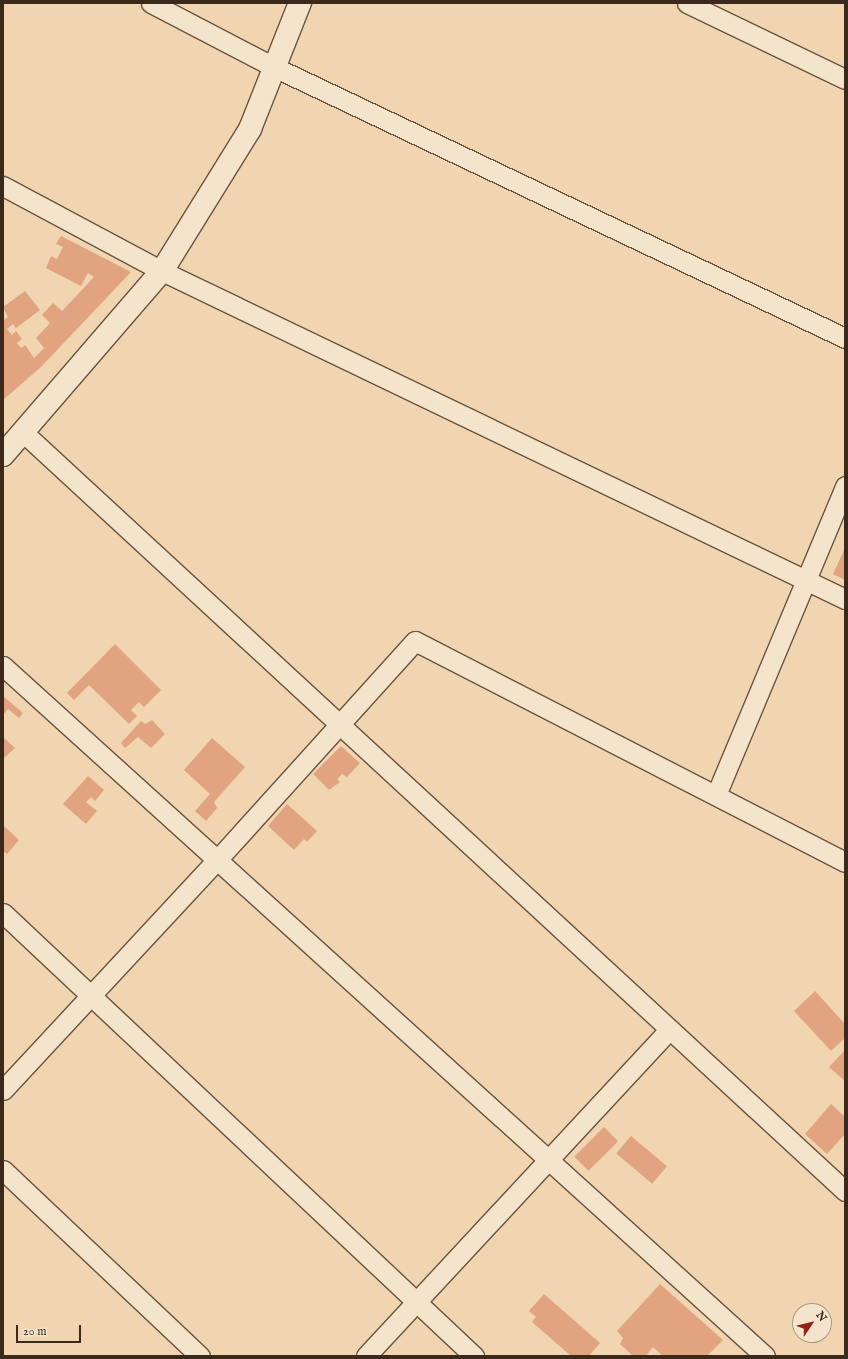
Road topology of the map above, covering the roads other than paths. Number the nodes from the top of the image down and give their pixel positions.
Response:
1 (151, 3) edge
2 (300, 3) edge
3 (687, 3) edge
4 (274, 67) junction
5 (845, 79) edge
6 (3, 186) edge
7 (162, 272) junction
8 (845, 338) edge
9 (25, 434) junction
10 (3, 455) edge
11 (845, 486) edge
12 (806, 580) junction
13 (845, 599) edge
14 (3, 666) edge
15 (340, 725) junction
16 (716, 794) junction
17 (217, 860) junction
18 (845, 862) edge
19 (3, 913) edge
20 (90, 994) junction
21 (670, 1029) junction
22 (3, 1090) edge
23 (549, 1160) junction
24 (3, 1170) edge
25 (845, 1191) edge
26 (417, 1302) junction
27 (200, 1356) edge
28 (366, 1356) edge
29 (474, 1356) edge
30 (766, 1356) edge

1 - 4 street
2 - 4 street
3 - 5 street
4 - 7 street
4 - 8 street
6 - 7 street
7 - 9 street
7 - 12 street
9 - 10 street
9 - 15 street
11 - 12 street
12 - 13 street
12 - 16 street
14 - 17 street
15 - 16 street
15 - 17 street
15 - 21 street
16 - 18 street
17 - 20 street
17 - 23 street
19 - 20 street
20 - 22 street
20 - 26 street
21 - 23 street
21 - 25 street
23 - 26 street
23 - 30 street
24 - 27 street
26 - 28 street
26 - 29 street

